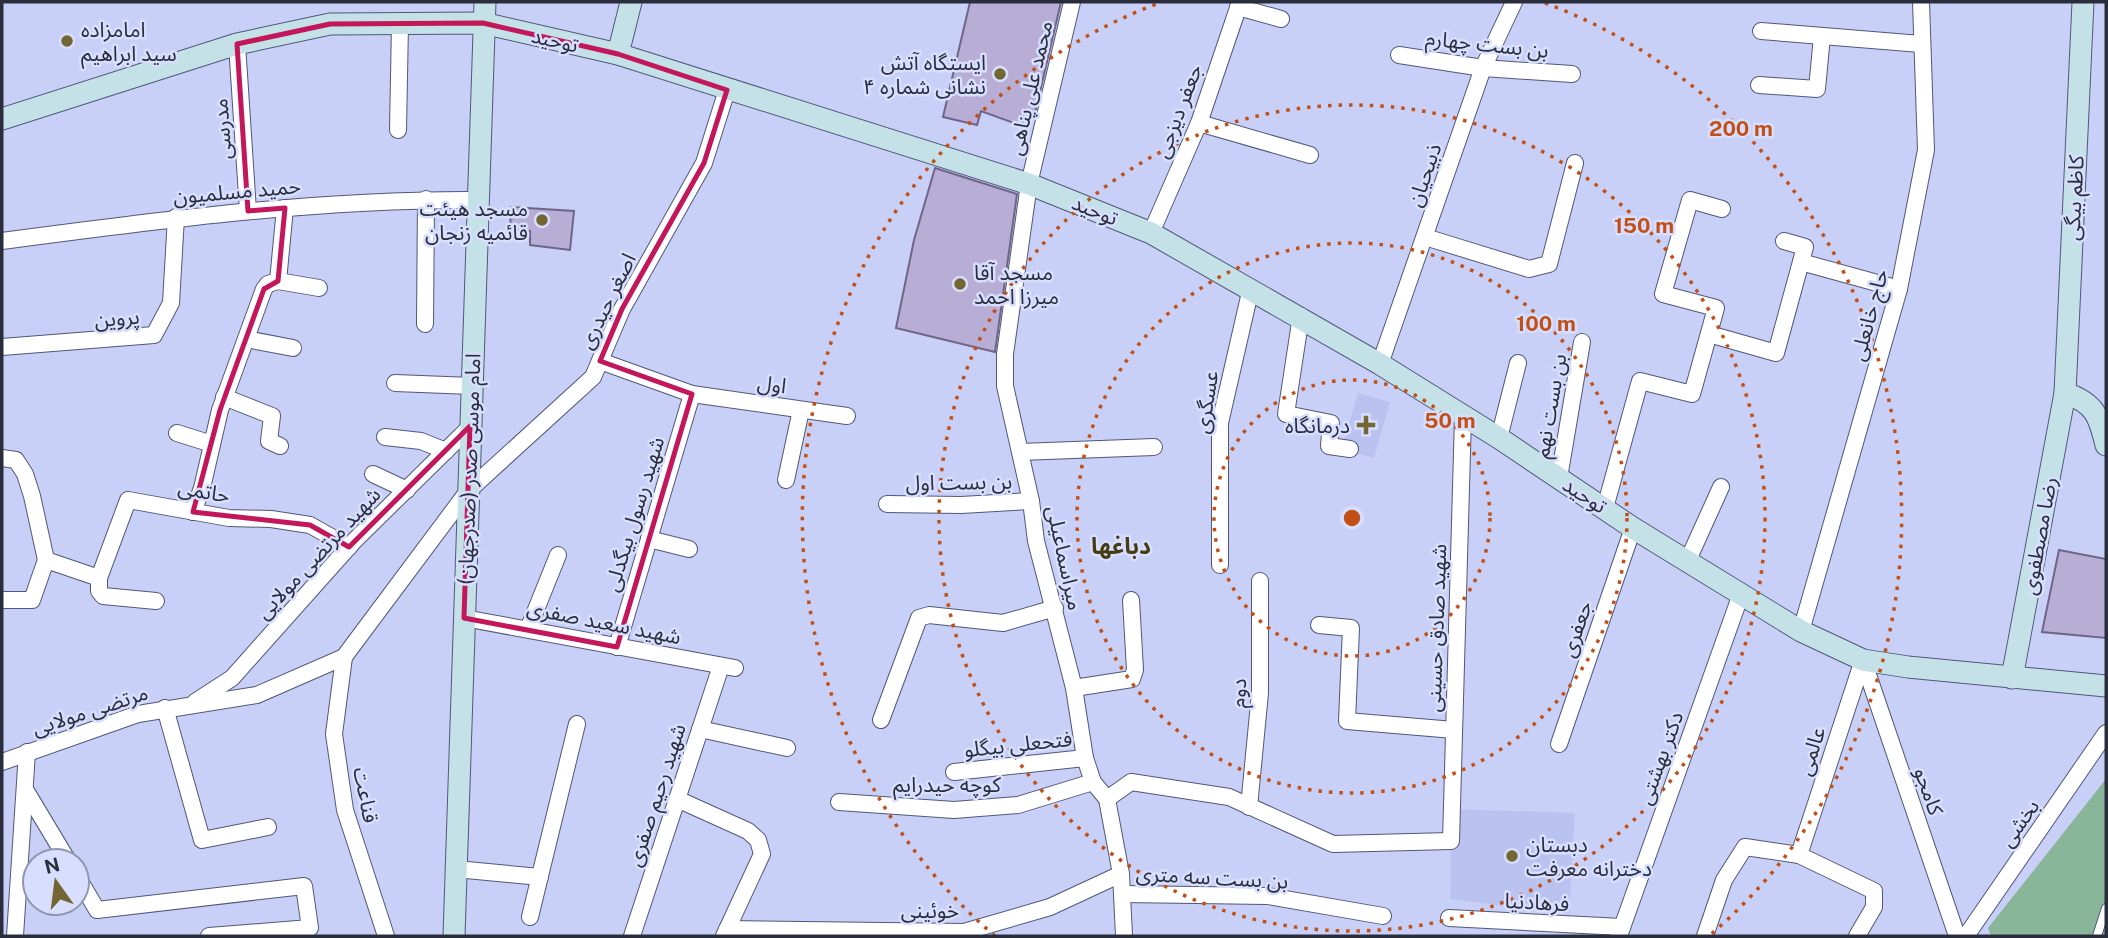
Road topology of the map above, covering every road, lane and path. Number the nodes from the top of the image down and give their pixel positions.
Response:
1 (631, 2) edge
2 (1072, 2) edge
3 (1514, 2) edge
4 (1921, 2) edge
5 (2083, 2) edge
6 (1239, 5) edge
7 (484, 12) edge
8 (1281, 19) dead end
9 (400, 24) junction
10 (1761, 31) dead end
11 (1822, 36) junction
12 (237, 44) junction
13 (1921, 44) junction
14 (618, 54) junction
15 (1399, 55) dead end
16 (1483, 68) junction
17 (1572, 74) dead end
18 (1759, 85) dead end
19 (727, 90) junction
20 (2, 119) edge
21 (1199, 123) junction
22 (398, 130) dead end
23 (1310, 155) dead end
24 (1576, 163) dead end
25 (1028, 184) junction
26 (426, 200) junction
27 (478, 200) junction
28 (285, 208) junction
29 (1722, 209) dead end
30 (248, 211) junction
31 (176, 217) junction
32 (1151, 233) junction
33 (1425, 237) junction
34 (2, 241) edge
35 (1784, 241) dead end
36 (1801, 262) junction
37 (278, 281) junction
38 (318, 288) dead end
39 (1251, 288) junction
40 (1899, 289) junction
41 (1301, 316) junction
42 (425, 324) dead end
43 (1709, 334) junction
44 (246, 339) junction
45 (1582, 342) dead end
46 (2, 347) edge
47 (293, 348) dead end
48 (600, 362) junction
49 (1518, 363) dead end
50 (1380, 364) junction
51 (395, 383) dead end
52 (471, 386) junction
53 (2065, 393) junction
54 (692, 394) junction
55 (224, 397) junction
56 (800, 410) junction
57 (846, 416) dead end
58 (1463, 417) junction
59 (470, 427) junction
60 (177, 433) dead end
61 (385, 437) dead end
62 (1499, 438) junction
63 (212, 444) junction
64 (2106, 445) edge
65 (280, 446) dead end
66 (1154, 447) dead end
67 (1350, 449) dead end
68 (446, 451) junction
69 (1020, 452) junction
70 (2, 458) edge
71 (373, 474) dead end
72 (1559, 478) junction
73 (786, 480) dead end
74 (1721, 487) dead end
75 (407, 489) junction
76 (468, 491) junction
77 (1031, 501) junction
78 (887, 504) dead end
79 (1605, 508) junction
80 (193, 512) junction
81 (1633, 528) junction
82 (649, 538) junction
83 (349, 547) junction
84 (689, 549) dead end
85 (558, 555) dead end
86 (46, 560) junction
87 (1688, 560) junction
88 (1220, 565) dead end
89 (99, 578) junction
90 (1260, 581) dead end
91 (1741, 593) junction
92 (2, 600) edge
93 (1131, 600) dead end
94 (156, 601) dead end
95 (1055, 608) junction
96 (464, 618) junction
97 (1319, 625) dead end
98 (530, 628) junction
99 (1801, 631) junction
100 (617, 647) junction
101 (344, 657) junction
102 (1863, 660) junction
103 (728, 667) joint
104 (2012, 678) junction
105 (2106, 686) edge
106 (1074, 688) junction
107 (193, 704) junction
108 (165, 708) junction
109 (881, 720) dead end
110 (577, 724) dead end
111 (700, 729) junction
112 (1454, 730) junction
113 (2106, 733) edge
114 (1559, 744) dead end
115 (787, 748) dead end
116 (27, 752) junction
117 (1086, 758) junction
118 (2, 762) edge
119 (954, 772) dead end
120 (1093, 782) junction
121 (26, 791) junction
122 (677, 799) junction
123 (1107, 799) junction
124 (839, 802) dead end
125 (1249, 807) junction
126 (268, 827) dead end
127 (60, 847) edge
128 (1799, 855) junction
129 (456, 869) junction
130 (1121, 874) junction
131 (540, 877) junction
132 (1122, 894) junction
133 (91, 900) edge
134 (2106, 908) edge
135 (1383, 916) dead end
136 (530, 917) dead end
137 (1449, 918) dead end
138 (1621, 932) edge
139 (726, 933) edge
140 (15, 936) edge
141 (208, 936) edge
142 (386, 936) edge
143 (454, 936) edge
144 (632, 936) edge
145 (1124, 936) edge
146 (1705, 936) edge
147 (1857, 936) edge
148 (1956, 936) edge
149 (1966, 936) edge
150 (2097, 936) edge

1 - 14 main road
2 - 25 street, محمد علی پناهی
3 - 16 street, ذبیحیان
4 - 13 street, حاج خانعلی
5 - 53 main road, کاظم بیگی
6 - 8 street
6 - 21 street, جعفر دیزجی
7 - 9 main road, توحید
7 - 14 main road, توحید
7 - 27 main road, (صدرجهان) امام موسی صدر
9 - 12 main road, توحید
9 - 22 street
10 - 11 street
11 - 13 street
11 - 18 street
12 - 20 main road, توحید
12 - 30 street, مدرسی
13 - 40 street, حاج خانعلی
14 - 19 main road, توحید
15 - 16 street, بن بست چهارم
16 - 17 street, بن بست چهارم
16 - 33 street, ذبیحیان
19 - 25 main road, توحید
19 - 48 street, اصغر حیدری
21 - 23 street
21 - 32 street, جعفر دیزجی
24 - 33 street
25 - 32 main road, توحید
25 - 69 street, میراسماعیلی
26 - 27 street, حمید مسلمیون
26 - 28 street, حمید مسلمیون
26 - 42 street
27 - 52 main road, (صدرجهان) امام موسی صدر
28 - 30 street, حمید مسلمیون
28 - 37 street
29 - 43 street
30 - 31 street, حمید مسلمیون
31 - 34 street, حمید مسلمیون
31 - 46 street, پروین
32 - 39 main road, توحید
33 - 50 street, ذبیحیان
35 - 36 street
36 - 40 street
36 - 43 street
37 - 38 street
37 - 44 street
39 - 41 main road, توحید
39 - 88 street, عسگری
40 - 99 street, حاج خانعلی
41 - 50 main road, توحید
41 - 67 street
43 - 79 street
44 - 47 street
44 - 55 street
45 - 72 street, بن بست نهم
48 - 54 street, اول
48 - 76 street, اصغر حیدری
49 - 62 street
50 - 58 main road, توحید
51 - 52 street
52 - 59 main road, (صدرجهان) امام موسی صدر
53 - 64 main road
53 - 104 main road, رضا مصطفوی
54 - 56 street, اول
54 - 82 street, شهید رسول بیگدلی
55 - 63 street
55 - 65 street
56 - 57 street, اول
56 - 73 street
58 - 62 main road, توحید
58 - 112 street, شهید صادق حسینی
59 - 68 street, شهید مرتضی مولایی
59 - 76 main road, (صدرجهان) امام موسی صدر
60 - 63 street
61 - 68 street
62 - 72 main road, توحید
63 - 80 street
66 - 69 street
68 - 75 street, شهید مرتضی مولایی
69 - 77 street, میراسماعیلی
70 - 86 street
71 - 75 street
72 - 79 main road, توحید
74 - 87 street
75 - 83 street, شهید مرتضی مولایی
76 - 96 main road, (صدرجهان) امام موسی صدر
76 - 101 street, اصغر حیدری
77 - 78 street, بن بست اول
77 - 95 street, میراسماعیلی
79 - 81 main road, توحید
80 - 83 street, حاتمی
80 - 89 street, حاتمی
81 - 87 main road, توحید
81 - 114 street, جعفری
82 - 84 street
82 - 100 street, شهید رسول بیگدلی
83 - 107 street, شهید مرتضی مولایی
85 - 98 street
86 - 89 street
86 - 92 street
87 - 91 main road, توحید
89 - 94 street
90 - 125 street, دوم
91 - 99 main road, توحید
91 - 138 street, دکتر بهشتی
93 - 106 street
95 - 106 street, میراسماعیلی
95 - 109 street
96 - 98 street, شهید سعید صفری
96 - 129 main road, (صدرجهان) امام موسی صدر
97 - 112 street
98 - 100 street, شهید سعید صفری
99 - 102 main road, توحید
100 - 103 street, شهید سعید صفری
101 - 107 street, مرتضی مولایی
101 - 142 street, قناعت
102 - 104 main road, توحید
102 - 128 street, عالمی
102 - 148 street, کامجو
103 - 111 street, شهید رحیم صفری
104 - 105 main road, توحید
106 - 117 street, میراسماعیلی
107 - 108 street, مرتضی مولایی
108 - 116 street, مرتضی مولایی
108 - 126 street
110 - 131 street
111 - 115 street
111 - 122 street, شهید رحیم صفری
112 - 125 street, شهید صادق حسینی
113 - 149 street, بخشی
116 - 118 street, مرتضی مولایی
116 - 121 street
117 - 119 street, فتحعلی بیگلو
117 - 120 street, میراسماعیلی
120 - 123 street, میراسماعیلی
120 - 124 street, کوچه حیدرایم
121 - 127 street
121 - 140 street
122 - 139 street
122 - 144 street, شهید رحیم صفری
123 - 125 street
123 - 130 street, میراسماعیلی
128 - 146 street
128 - 147 street
129 - 131 street
129 - 143 main road, (صدرجهان) امام موسی صدر
130 - 132 street, میراسماعیلی
130 - 139 street, خوئینی
131 - 136 street
132 - 135 street, بن بست سه متری
132 - 145 street, میراسماعیلی
133 - 141 street
134 - 150 lane
137 - 138 street, فرهادنیا

